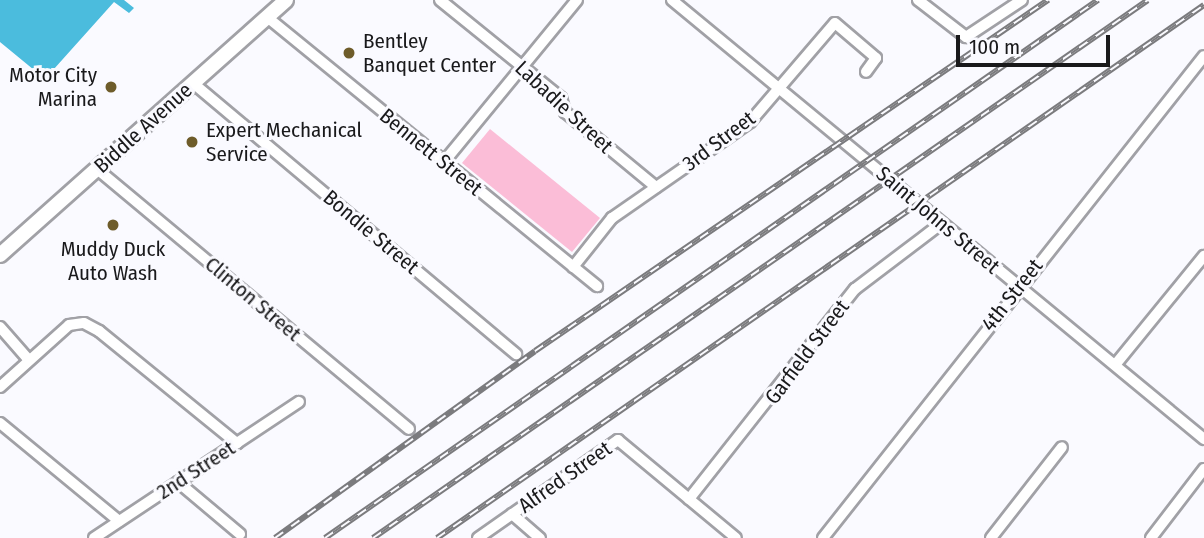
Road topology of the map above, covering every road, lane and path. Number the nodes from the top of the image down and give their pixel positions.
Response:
1 (286, 0) edge
2 (440, 0) edge
3 (577, 0) edge
4 (672, 0) edge
5 (918, 0) edge
6 (1022, 0) edge
7 (267, 17) junction
8 (1204, 56) edge
9 (522, 67) junction
10 (866, 72) dead end
11 (194, 83) junction
12 (779, 88) junction
13 (443, 163) junction
14 (97, 169) junction
15 (656, 187) junction
16 (942, 223) junction
17 (0, 255) edge
18 (1204, 256) edge
19 (573, 267) junction
20 (597, 286) dead end
21 (1018, 286) junction
22 (0, 327) edge
23 (516, 354) dead end
24 (28, 359) junction
25 (1115, 365) junction
26 (0, 387) edge
27 (299, 402) dead end
28 (0, 423) edge
29 (409, 429) dead end
30 (1204, 439) edge
31 (237, 443) junction
32 (1062, 447) dead end
33 (1204, 469) edge
34 (178, 482) junction
35 (689, 499) junction
36 (512, 514) junction
37 (119, 522) junction
38 (240, 534) dead end
39 (94, 538) edge
40 (478, 538) edge
41 (540, 538) edge
42 (736, 538) edge
43 (823, 538) edge
44 (991, 538) edge
45 (1151, 538) edge

1 - 7 main road, Biddle Avenue
2 - 9 street, Labadie Street
3 - 9 street
4 - 12 street, Saint Johns Street
5 - 6 street
7 - 11 main road, Biddle Avenue
7 - 13 street, Bennett Street
8 - 21 street, 4th Street
9 - 13 street
9 - 15 street, Labadie Street
10 - 12 street, 3rd Street
11 - 14 main road, Biddle Avenue
11 - 23 street, Bondie Street
12 - 15 street, 3rd Street
12 - 16 street, Saint Johns Street
13 - 19 street, Bennett Street
14 - 17 main road, Biddle Avenue
14 - 29 street, Clinton Street
15 - 19 street, 3rd Street
16 - 21 street, Saint Johns Street
16 - 35 street, Garfield Street
18 - 25 street
19 - 20 street, Bennett Street
21 - 25 street, Saint Johns Street
21 - 43 street, 4th Street
22 - 24 street
24 - 26 street
24 - 31 street
25 - 30 street, Saint Johns Street
27 - 31 street, 2nd Street
28 - 37 street
31 - 34 street, 2nd Street
32 - 44 street
33 - 45 street
34 - 37 street, 2nd Street
34 - 38 street
35 - 36 street, Alfred Street
35 - 42 street
36 - 40 street, Alfred Street
36 - 41 street
37 - 39 street, 2nd Street

